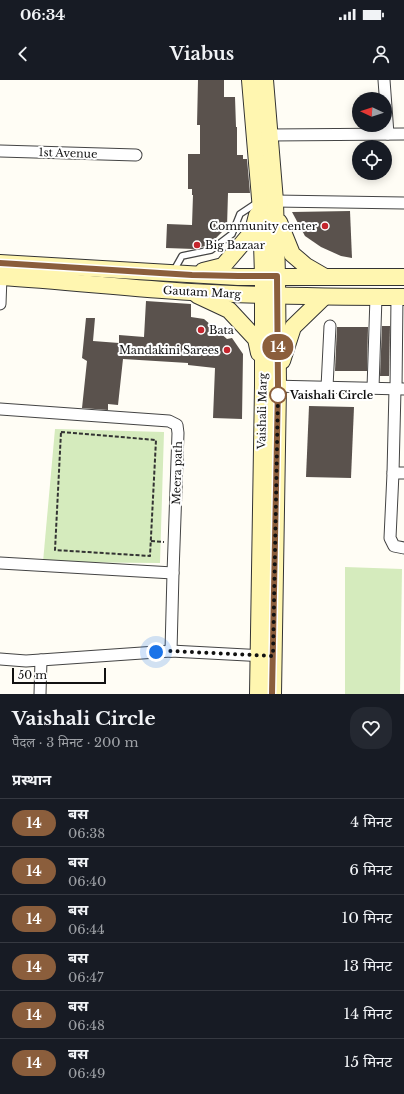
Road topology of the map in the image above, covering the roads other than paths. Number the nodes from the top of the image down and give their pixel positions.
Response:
1 (250, 80) edge
2 (265, 80) edge
3 (384, 80) edge
4 (388, 134) junction
5 (404, 134) edge
6 (262, 136) junction
7 (0, 151) edge
8 (136, 155) dead end
9 (404, 203) edge
10 (270, 205) junction
11 (0, 272) edge
12 (171, 274) junction
13 (192, 275) junction
14 (270, 276) junction
15 (325, 277) junction
16 (404, 277) edge
17 (190, 292) junction
18 (270, 295) junction
19 (324, 297) junction
20 (376, 297) junction
21 (401, 297) edge
22 (0, 304) edge
23 (330, 326) dead end
24 (270, 380) junction
25 (328, 387) junction
26 (373, 388) junction
27 (398, 389) edge
28 (0, 409) edge
29 (398, 473) edge
30 (404, 548) edge
31 (0, 563) edge
32 (172, 573) junction
33 (171, 651) junction
34 (266, 656) junction
35 (0, 659) edge
36 (41, 660) junction
37 (40, 694) edge
38 (258, 694) edge
39 (272, 694) edge

1 - 6 street, Vaishali Marg
2 - 6 street, Vaishali Marg
3 - 4 street
4 - 5 street
4 - 6 street
6 - 10 street, Vaishali Marg
7 - 8 street, 1st Avenue
9 - 10 street
10 - 12 lane
10 - 13 street
10 - 14 street, Vaishali Marg
10 - 15 street
11 - 12 street, Gautam Marg
11 - 17 street, Gautam Marg
11 - 22 street
12 - 13 street, Gautam Marg
13 - 14 street, Gautam Marg
14 - 15 street, Gautam Marg
14 - 18 street, Vaishali Marg
15 - 16 street
17 - 18 street, Gautam Marg
17 - 24 street
18 - 19 street, Gautam Marg
18 - 24 street, Vaishali Marg
19 - 20 street, Gautam Marg
19 - 24 street
20 - 21 street, Gautam Marg
20 - 26 street
21 - 27 street
23 - 25 street
24 - 25 street
24 - 34 street, Vaishali Marg
25 - 26 street
26 - 27 street
27 - 29 street
28 - 32 street, Meera path
29 - 30 street
31 - 32 street
32 - 33 street, Meera path
33 - 34 street
33 - 36 street
34 - 38 street, Vaishali Marg
34 - 39 street, Vaishali Marg
35 - 36 street
36 - 37 street

